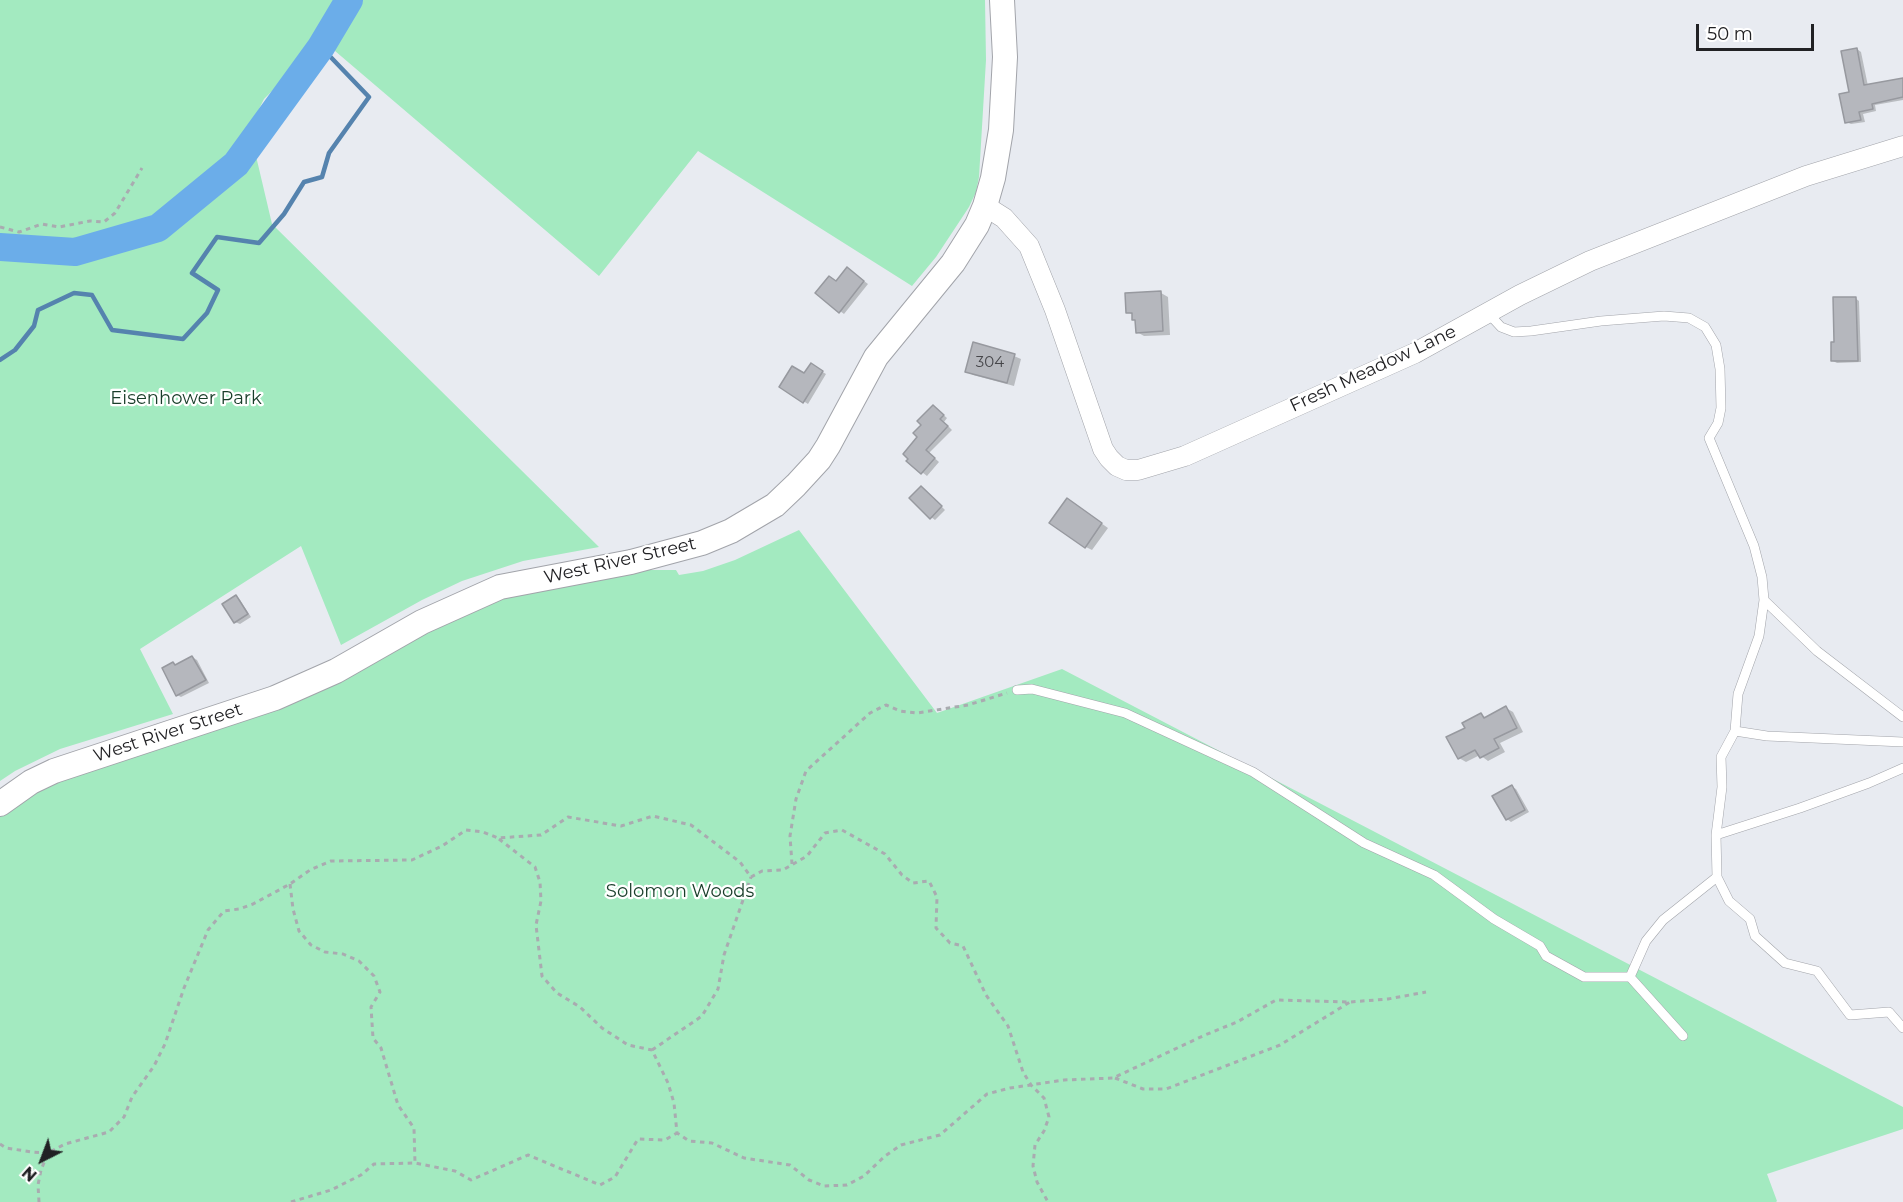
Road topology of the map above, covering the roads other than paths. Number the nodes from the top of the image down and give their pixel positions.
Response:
1 (1002, 0) edge
2 (1903, 146) edge
3 (985, 206) junction
4 (1488, 313) junction
5 (1764, 600) junction
6 (1017, 690) road end
7 (1903, 717) edge
8 (1735, 731) junction
9 (1903, 742) edge
10 (1903, 768) edge
11 (0, 804) edge
12 (1716, 835) junction
13 (1717, 877) junction
14 (1630, 977) junction
15 (1903, 1028) edge
16 (1683, 1036) dead end

1 - 3 street, West River Street
2 - 4 street, Fresh Meadow Lane
3 - 4 street, Fresh Meadow Lane
3 - 11 street, West River Street
4 - 5 lane
5 - 7 lane
5 - 8 lane
6 - 14 lane
8 - 9 lane
8 - 12 lane
10 - 12 lane
12 - 13 lane
13 - 14 lane
13 - 15 lane
14 - 16 lane

